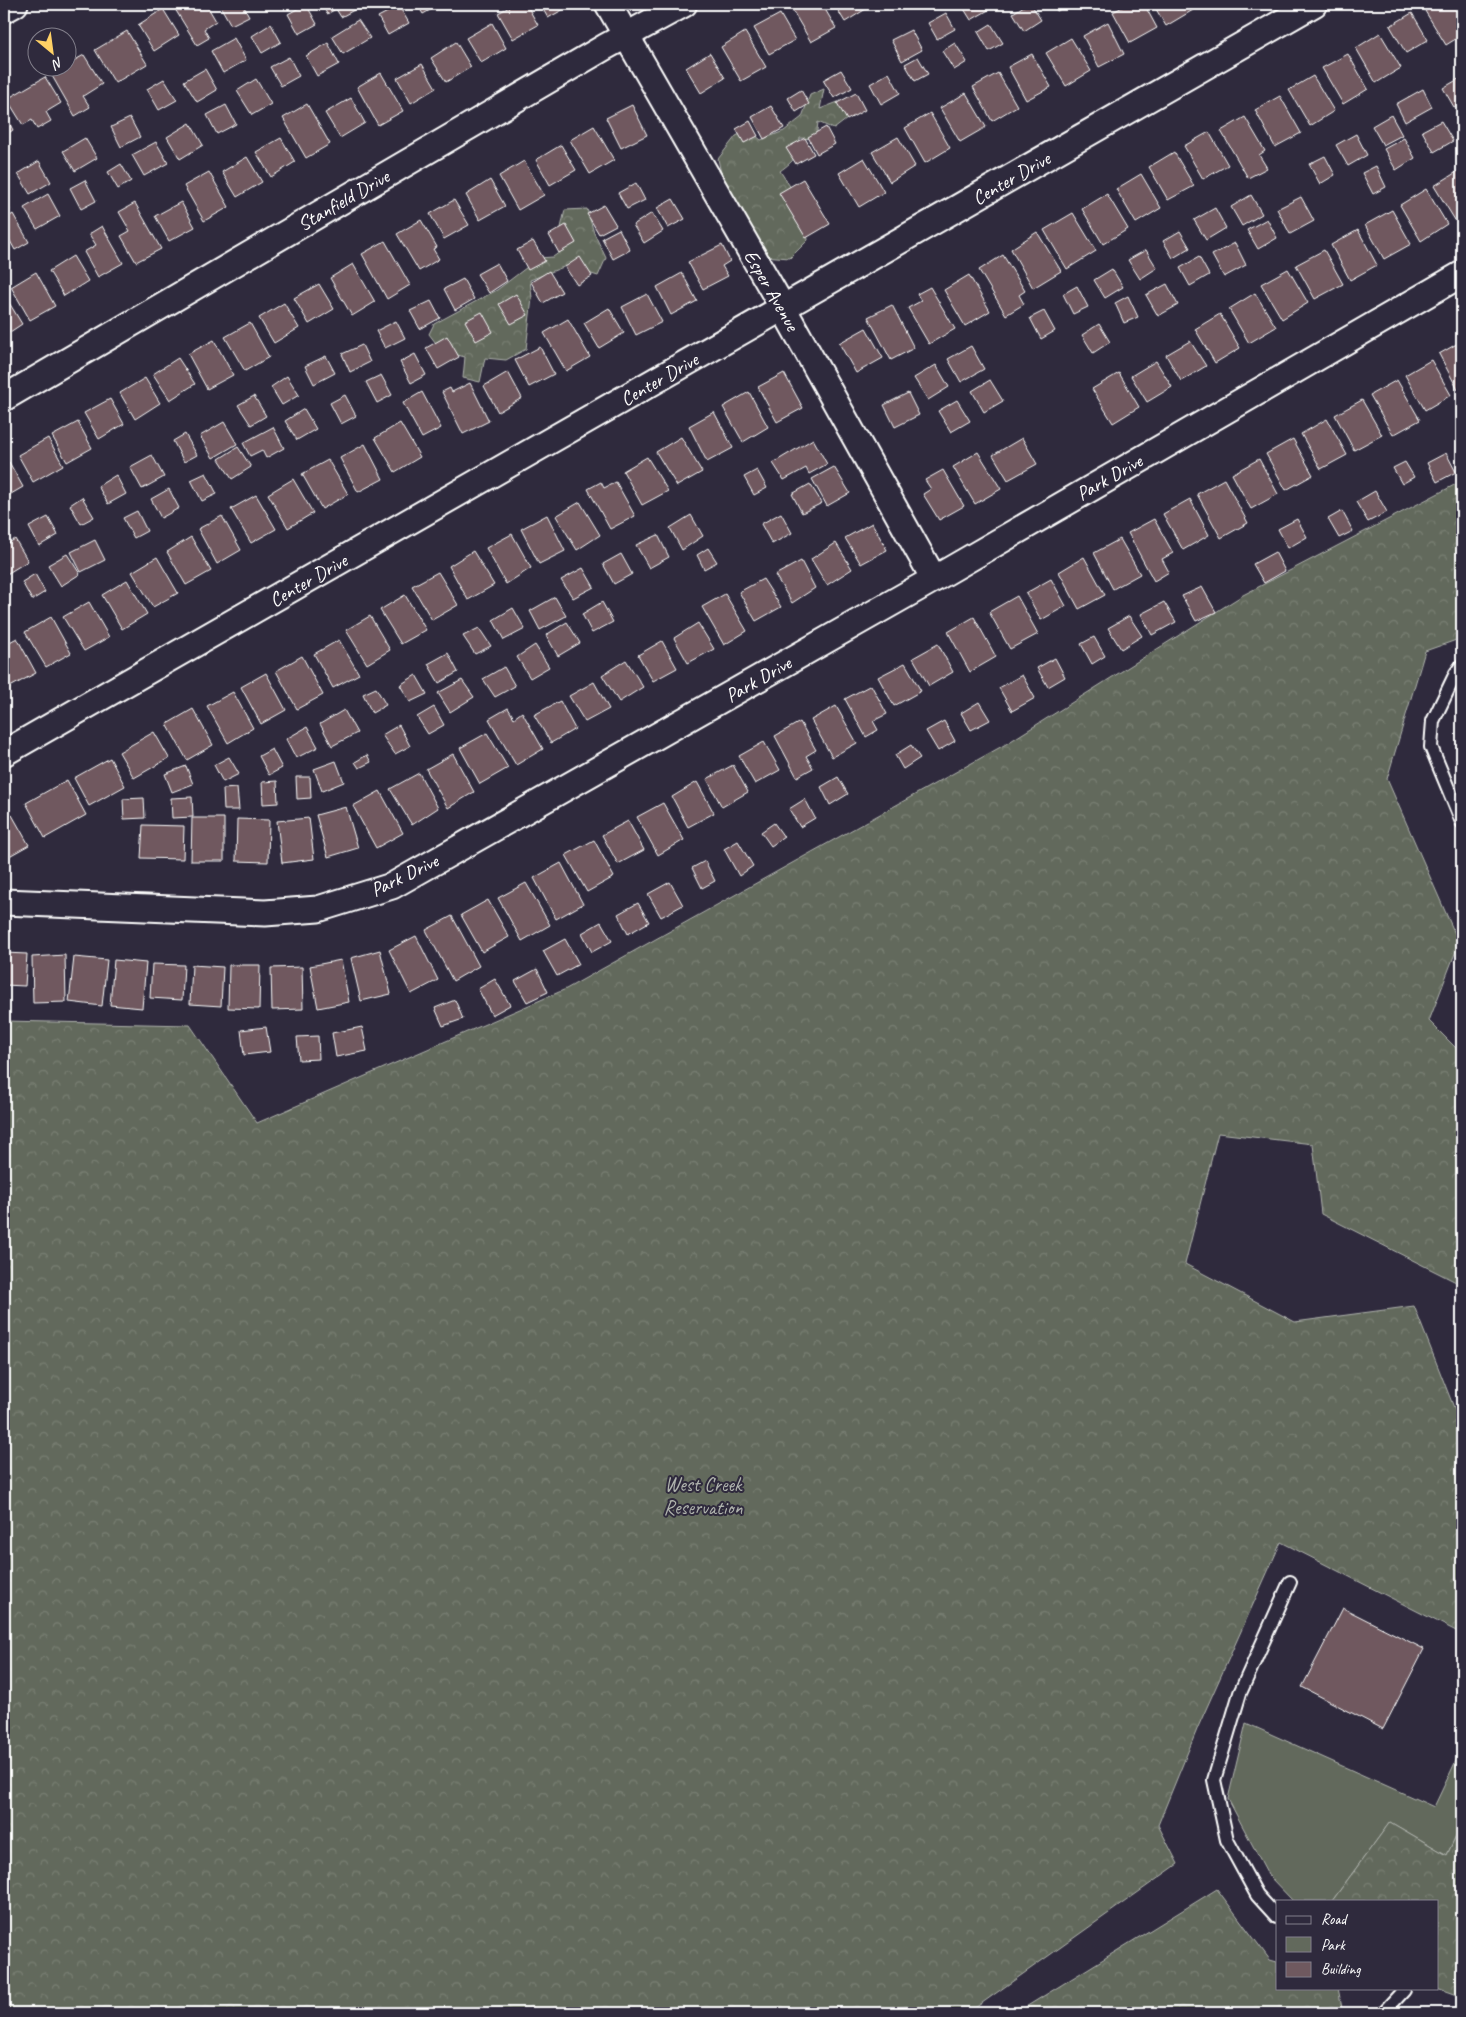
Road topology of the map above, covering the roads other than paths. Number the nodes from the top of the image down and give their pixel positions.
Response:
1 (15, 4) edge
2 (608, 4) edge
3 (684, 4) edge
4 (1314, 4) edge
5 (4, 10) edge
6 (626, 37) junction
7 (1462, 274) edge
8 (783, 308) junction
9 (4, 398) edge
10 (934, 579) junction
11 (1462, 665) edge
12 (4, 753) edge
13 (1462, 822) edge
14 (4, 902) edge
15 (1290, 1582) dead end
16 (1276, 1916) edge
17 (1404, 1990) edge
18 (1382, 2013) edge

1 - 5 street
2 - 6 street, Esper Avenue
3 - 6 street, Stanfield Drive
4 - 8 street, Center Drive
6 - 8 street, Esper Avenue
6 - 9 street, Stanfield Drive
7 - 10 street, Park Drive
8 - 10 street, Esper Avenue
8 - 12 street, Center Drive
10 - 14 street, Park Drive
11 - 13 lane
15 - 16 lane
17 - 18 lane

